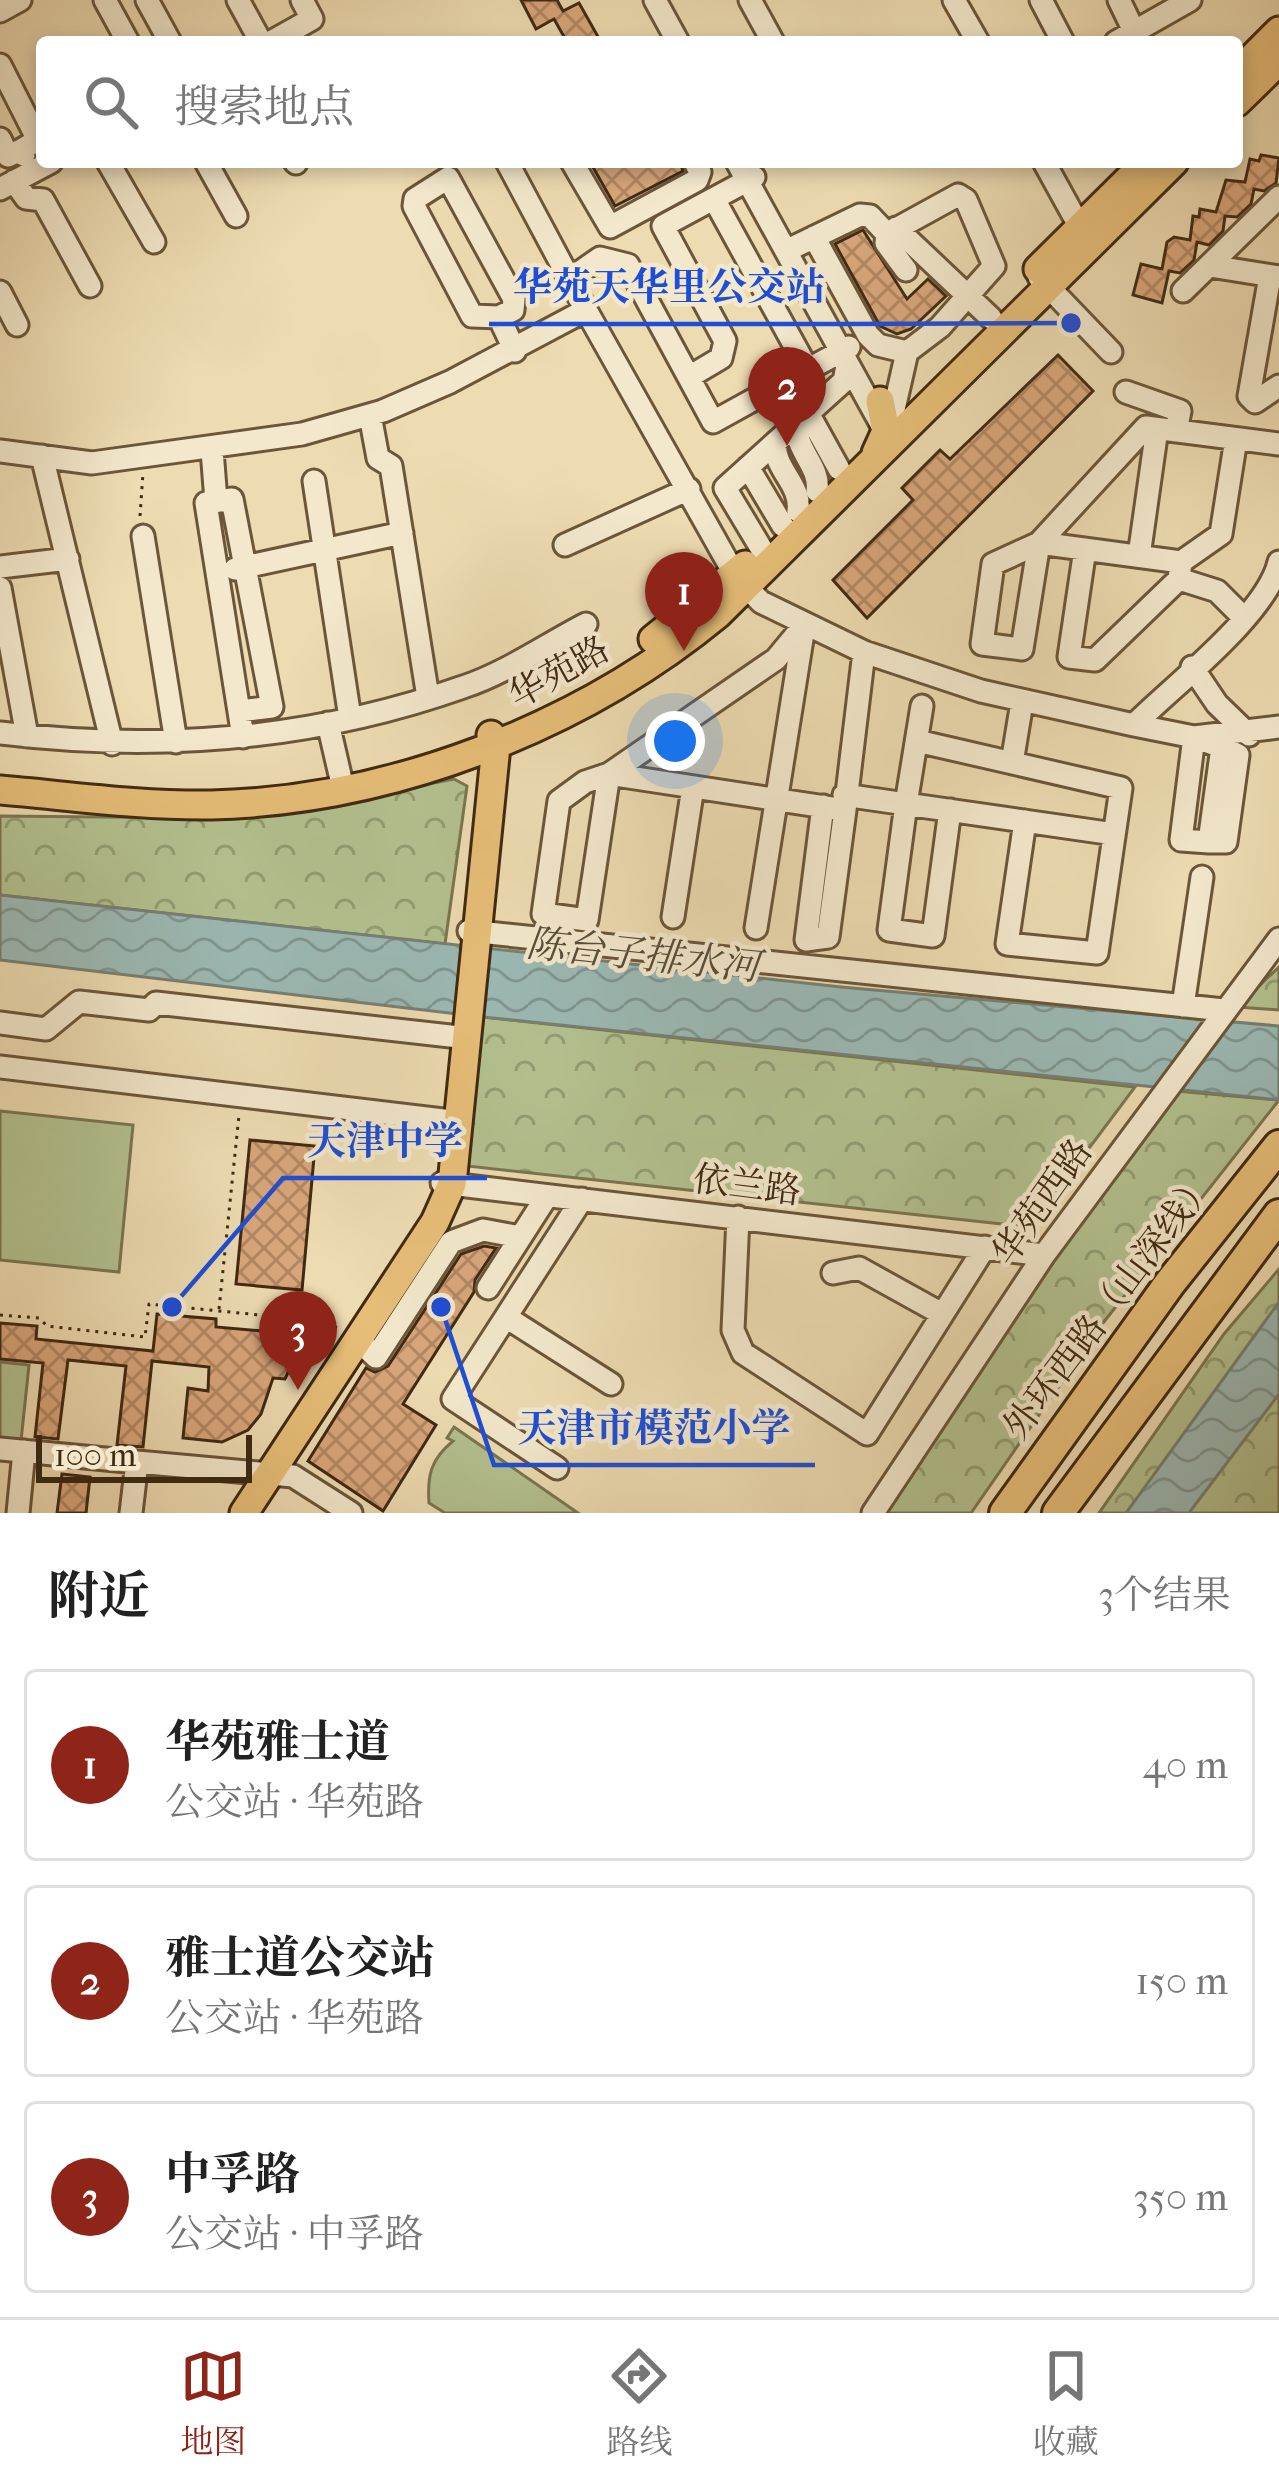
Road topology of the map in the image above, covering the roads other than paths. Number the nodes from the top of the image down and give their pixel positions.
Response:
1 (20, 0) edge
2 (106, 0) edge
3 (147, 0) edge
4 (238, 0) edge
5 (302, 0) edge
6 (651, 0) edge
7 (750, 0) edge
8 (954, 0) edge
9 (1041, 0) edge
10 (1119, 0) edge
11 (1190, 0) edge
12 (0, 11) edge
13 (309, 33) edge
14 (125, 36) edge
15 (167, 36) edge
16 (258, 36) edge
17 (672, 36) edge
18 (770, 36) edge
19 (975, 36) edge
20 (1060, 36) edge
21 (1125, 36) edge
22 (1127, 36) edge
23 (1274, 56) edge
24 (0, 65) edge
25 (1243, 70) edge
26 (1243, 94) edge
27 (36, 136) edge
28 (10, 145) edge
29 (111, 168) edge
30 (209, 168) edge
31 (510, 168) edge
32 (576, 168) edge
33 (698, 168) edge
34 (1047, 168) edge
35 (1140, 168) edge
36 (1167, 168) edge
37 (744, 174) edge
38 (24, 176) edge
39 (1279, 197) edge
40 (714, 199) junction
41 (236, 216) dead end
42 (892, 231) junction
43 (1084, 235) junction
44 (154, 242) dead end
45 (804, 242) junction
46 (1210, 266) junction
47 (906, 270) dead end
48 (1274, 277) edge
49 (570, 279) junction
50 (1041, 279) junction
51 (90, 286) dead end
52 (1183, 291) dead end
53 (0, 292) edge
54 (969, 296) junction
55 (586, 310) junction
56 (500, 317) junction
57 (992, 318) junction
58 (17, 325) dead end
59 (515, 351) junction
60 (907, 352) junction
61 (1111, 352) dead end
62 (808, 370) junction
63 (689, 377) junction
64 (1279, 386) edge
65 (1126, 392) dead end
66 (868, 402) junction
67 (370, 415) junction
68 (802, 418) junction
69 (1167, 430) junction
70 (1236, 439) junction
71 (776, 442) junction
72 (1279, 444) edge
73 (212, 450) junction
74 (0, 451) edge
75 (42, 455) junction
76 (748, 467) junction
77 (839, 469) junction
78 (314, 481) dead end
79 (689, 489) junction
80 (216, 501) junction
81 (800, 509) junction
82 (402, 533) junction
83 (143, 536) road end
84 (1039, 544) junction
85 (565, 545) dead end
86 (761, 548) junction
87 (1085, 549) junction
88 (325, 550) junction
89 (1139, 556) junction
90 (68, 559) junction
91 (1279, 562) edge
92 (245, 566) junction
93 (0, 567) edge
94 (1180, 570) junction
95 (217, 572) junction
96 (740, 582) junction
97 (0, 588) edge
98 (1243, 617) junction
99 (586, 624) dead end
100 (806, 624) junction
101 (864, 652) junction
102 (1192, 668) junction
103 (428, 697) junction
104 (1022, 702) junction
105 (272, 706) junction
106 (922, 706) dead end
107 (240, 711) junction
108 (339, 721) junction
109 (1134, 725) junction
110 (1279, 727) edge
111 (0, 733) edge
112 (279, 735) junction
113 (1249, 735) junction
114 (27, 736) junction
115 (243, 737) junction
116 (1194, 737) junction
117 (916, 740) junction
118 (176, 742) junction
119 (112, 744) junction
120 (491, 752) junction
121 (1012, 763) junction
122 (0, 774) edge
123 (608, 774) junction
124 (341, 781) junction
125 (693, 787) junction
126 (0, 790) edge
127 (774, 799) junction
128 (838, 804) junction
129 (906, 804) junction
130 (950, 810) junction
131 (1025, 821) junction
132 (1114, 834) junction
133 (1202, 878) dead end
134 (673, 917) dead end
135 (756, 928) dead end
136 (473, 935) junction
137 (1279, 939) edge
138 (1183, 1006) junction
139 (1222, 1013) junction
140 (0, 1023) edge
141 (464, 1032) junction
142 (0, 1067) edge
143 (456, 1121) junction
144 (1279, 1146) edge
145 (447, 1184) junction
146 (547, 1196) junction
147 (582, 1199) junction
148 (1279, 1215) edge
149 (738, 1217) junction
150 (520, 1238) junction
151 (985, 1247) junction
152 (1044, 1255) junction
153 (833, 1273) dead end
154 (488, 1288) dead end
155 (942, 1314) junction
156 (506, 1317) junction
157 (356, 1338) junction
158 (611, 1384) dead end
159 (0, 1449) edge
160 (24, 1451) junction
161 (137, 1462) junction
162 (557, 1468) dead end
163 (266, 1475) junction
164 (18, 1513) edge
165 (131, 1513) edge
166 (241, 1513) edge
167 (351, 1513) edge
168 (873, 1513) edge
169 (1006, 1513) edge
170 (1058, 1513) edge

1 - 12 street
2 - 14 street
3 - 15 street
4 - 16 street
5 - 13 street
6 - 17 street
7 - 18 street
8 - 19 street
9 - 20 street
10 - 21 street
11 - 22 street
23 - 25 main road
23 - 26 main road
24 - 27 street
28 - 38 street
29 - 44 street
30 - 41 street
31 - 49 street
32 - 33 street
34 - 43 street
35 - 43 main road, 华苑路
36 - 43 main road, 华苑路
37 - 40 street
37 - 45 street
37 - 66 street
38 - 51 street
39 - 46 street
40 - 62 street
40 - 63 street
42 - 45 street
42 - 47 street
42 - 54 street
42 - 54 street
43 - 50 main road, 华苑路
45 - 60 street
45 - 66 street
46 - 48 street
46 - 52 street
48 - 64 street
49 - 55 street
49 - 63 street
50 - 57 main road, 华苑路
50 - 61 street
50 - 66 main road, 华苑路
53 - 58 street
54 - 57 street
54 - 60 street
55 - 59 street
55 - 79 street
56 - 56 street
56 - 59 street
57 - 66 main road, 华苑路
59 - 67 street
60 - 66 street
62 - 63 street
62 - 66 street
65 - 69 street
66 - 68 street
66 - 77 main road, 华苑路
66 - 96 main road, 华苑路
67 - 73 street
67 - 82 street
68 - 71 street
68 - 77 street
68 - 81 street
69 - 70 street
69 - 84 street
69 - 89 street
70 - 72 street
70 - 94 street
71 - 76 street
71 - 81 street
73 - 75 street
73 - 80 street
74 - 75 street
75 - 90 street
76 - 81 street
76 - 86 street
77 - 81 main road, 华苑路
78 - 88 street
79 - 85 street
79 - 96 street
80 - 92 street
80 - 95 street
81 - 86 main road, 华苑路
82 - 88 street
82 - 103 street
83 - 118 street
84 - 84 street
84 - 87 street
86 - 96 main road, 华苑路
87 - 89 street
87 - 94 street
88 - 92 street
88 - 108 street
89 - 94 street
90 - 93 street
90 - 119 street
91 - 98 street
92 - 95 street
92 - 105 street
94 - 98 street
95 - 107 street
96 - 100 street
96 - 120 main road, 华苑路
97 - 114 street
98 - 102 street
99 - 103 street
100 - 101 street
100 - 123 street
100 - 127 street
101 - 104 street
101 - 128 street
102 - 109 street
102 - 113 street
103 - 108 street
104 - 109 street
104 - 121 street
105 - 107 street
105 - 112 street
106 - 117 street
107 - 115 street
108 - 112 street
108 - 124 street
109 - 116 street
110 - 113 street
111 - 114 street
112 - 115 street
113 - 116 street
114 - 119 street
115 - 118 street
116 - 116 street
117 - 121 street
117 - 129 street
118 - 119 street
120 - 124 main road, 华苑路
120 - 124 main road, 华苑路
120 - 136 main road
121 - 132 street
122 - 124 main road, 华苑路
123 - 123 street
123 - 125 street
124 - 126 main road, 华苑路
125 - 127 street
125 - 134 street
127 - 128 street
127 - 135 street
128 - 128 street
128 - 129 street
129 - 130 street
129 - 130 street
130 - 131 street
131 - 132 street
131 - 132 street
133 - 138 street
136 - 138 street
136 - 141 main road
137 - 139 street, 华苑西路
138 - 139 street
139 - 152 street, 华苑西路
140 - 141 street
141 - 143 main road
142 - 143 street
143 - 145 main road
144 - 169 highway, 外环西路（山深线）
145 - 146 street, 依兰路
145 - 157 main road
146 - 147 street, 依兰路
146 - 150 street
147 - 149 street, 依兰路
147 - 156 street
148 - 170 highway
149 - 151 street, 依兰路
149 - 155 street
150 - 154 street
150 - 157 street
151 - 152 street, 依兰路
151 - 155 street
152 - 168 street, 华苑西路
153 - 155 street
156 - 158 street
156 - 162 street
157 - 163 main road
159 - 160 street
160 - 161 street
160 - 164 street
161 - 163 street
161 - 165 street
163 - 166 main road
163 - 167 street

